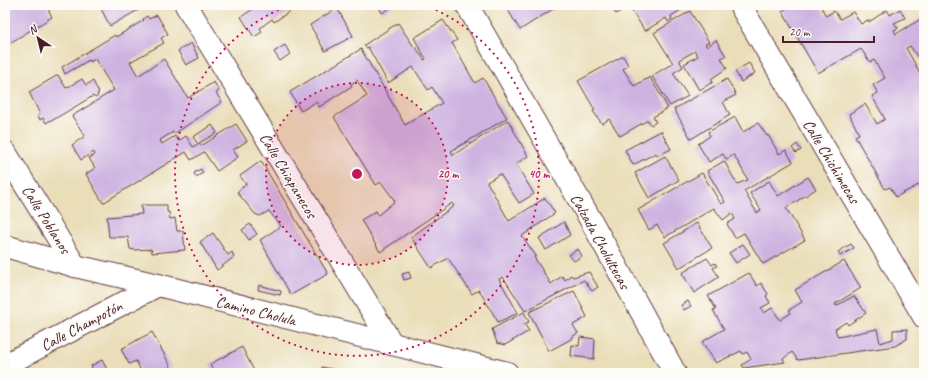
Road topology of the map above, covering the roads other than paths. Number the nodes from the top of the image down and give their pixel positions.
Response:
1 (186, 5) edge
2 (466, 5) edge
3 (740, 5) edge
4 (5, 152) edge
5 (5, 246) edge
6 (75, 266) junction
7 (158, 285) junction
8 (924, 317) edge
9 (392, 344) junction
10 (5, 365) edge
11 (507, 373) edge
12 (675, 373) edge

1 - 9 street, Calle Chiapanecos
2 - 12 street, Calzada Cholultecas
3 - 8 street, Calle Chichimecas
4 - 6 street, Calle Poblanos
5 - 6 street, Camino Cholula
6 - 7 street, Camino Cholula
7 - 9 street, Camino Cholula
7 - 10 street, Calle Champotón
9 - 11 street, Camino Cholula

